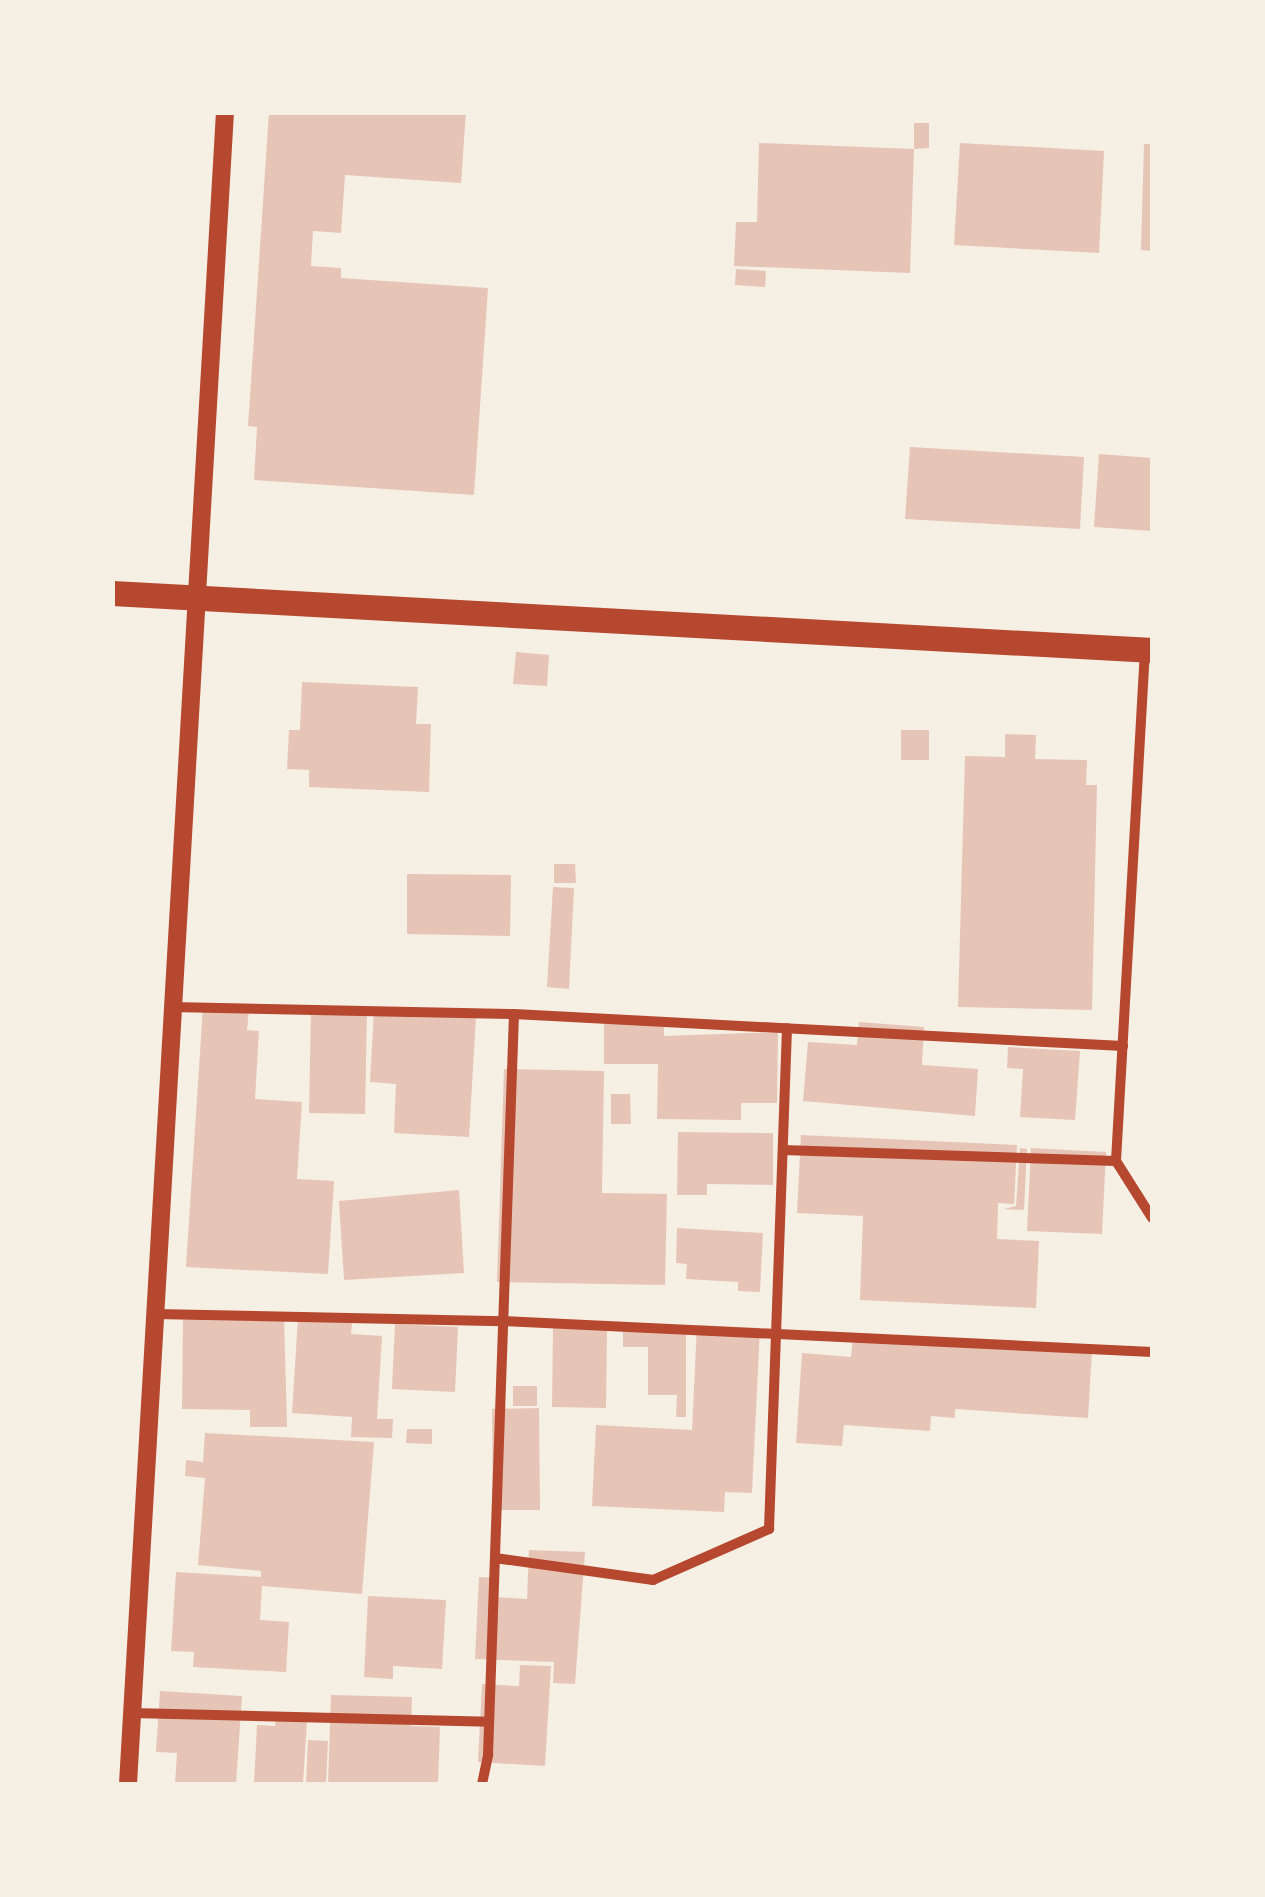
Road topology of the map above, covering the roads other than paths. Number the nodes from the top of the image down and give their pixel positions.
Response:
1 (225, 112) edge
2 (112, 593) edge
3 (194, 597) junction
4 (1149, 650) edge
5 (172, 1007) junction
6 (514, 1014) junction
7 (787, 1028) junction
8 (1123, 1046) junction
9 (783, 1150) junction
10 (1116, 1161) junction
11 (1152, 1218) edge
12 (154, 1314) junction
13 (503, 1322) junction
14 (776, 1336) junction
15 (1152, 1352) edge
16 (495, 1558) junction
17 (132, 1713) junction
18 (489, 1722) junction
19 (128, 1784) edge
20 (482, 1784) edge

1 - 3 street
2 - 3 main road
3 - 4 main road
3 - 5 street
4 - 8 street
5 - 6 street
5 - 12 street
6 - 7 street
6 - 13 street
7 - 8 street
7 - 9 street
8 - 10 street
9 - 10 street
9 - 14 street
10 - 11 street
12 - 13 street
12 - 17 street
13 - 14 street
13 - 16 street
14 - 15 street
14 - 16 street
16 - 18 street
17 - 18 street
17 - 19 street
18 - 20 street

